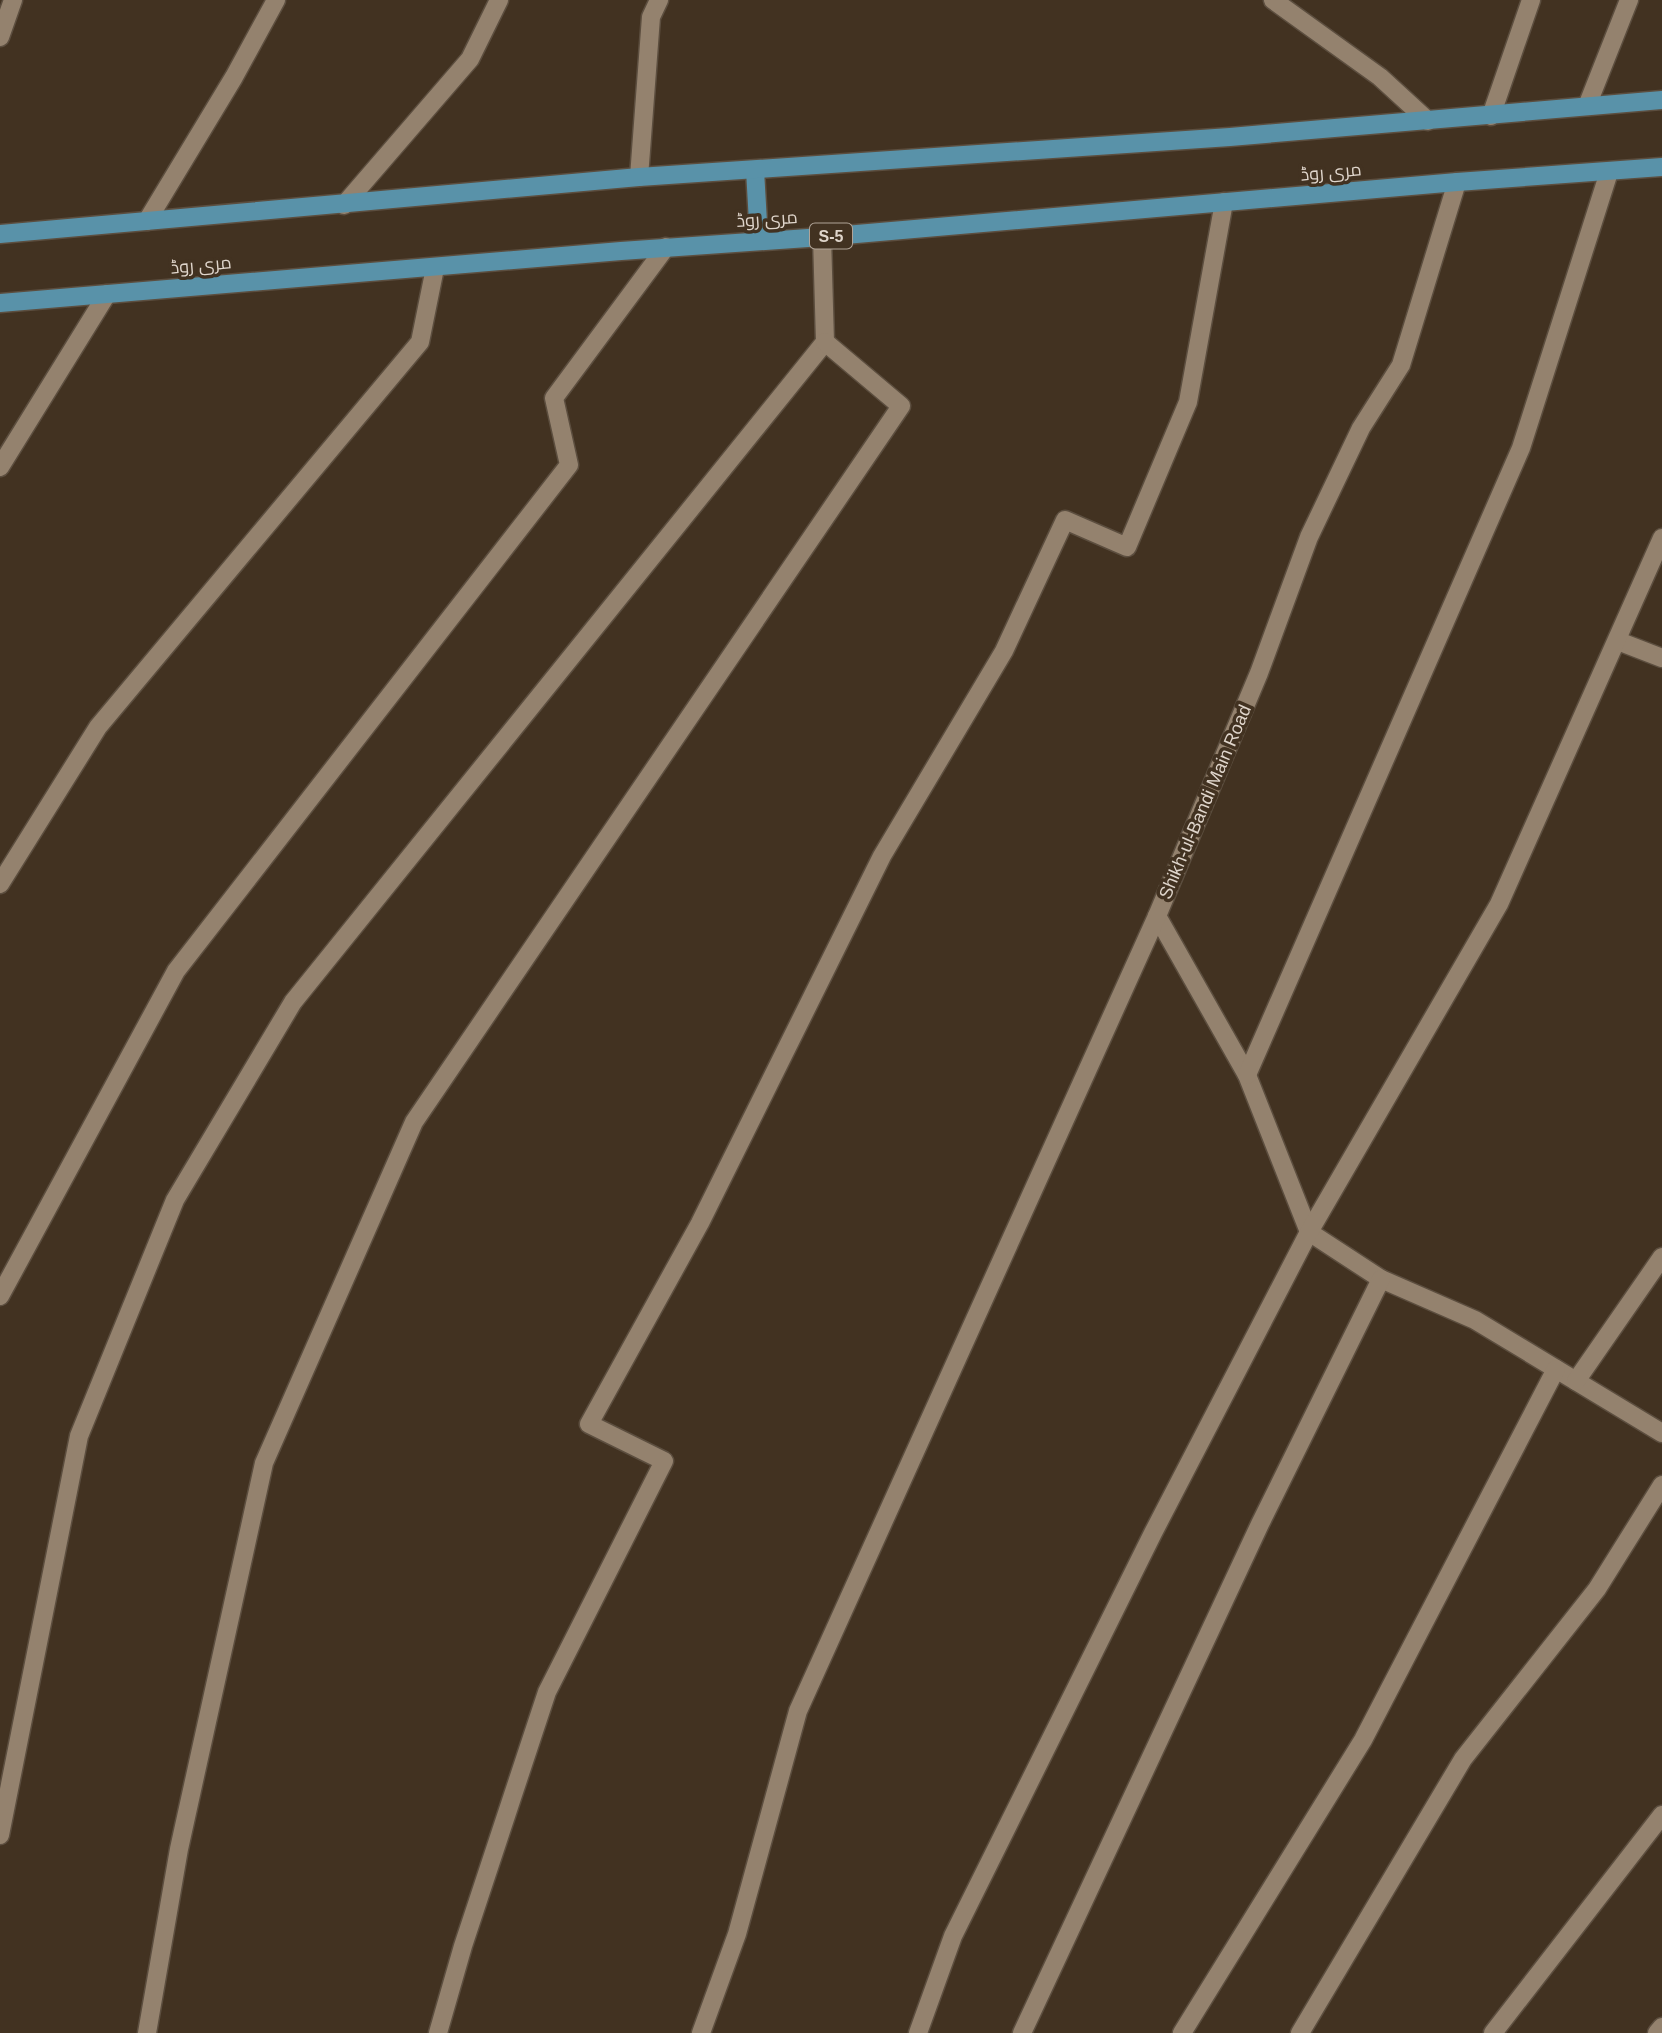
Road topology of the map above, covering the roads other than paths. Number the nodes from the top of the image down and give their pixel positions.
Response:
1 (13, 0) edge
2 (276, 0) edge
3 (499, 0) edge
4 (659, 0) edge
5 (1273, 0) edge
6 (1531, 0) edge
7 (1629, 0) edge
8 (0, 37) edge
9 (1662, 100) edge
10 (1587, 106) junction
11 (1491, 116) junction
12 (1428, 121) junction
13 (1662, 167) edge
14 (755, 170) junction
15 (1609, 172) junction
16 (639, 177) junction
17 (1457, 183) junction
18 (1224, 202) junction
19 (344, 205) junction
20 (147, 221) junction
21 (0, 234) edge
22 (822, 237) junction
23 (759, 240) junction
24 (666, 247) junction
25 (435, 268) junction
26 (107, 294) junction
27 (0, 303) edge
28 (825, 342) junction
29 (0, 467) edge
30 (1662, 538) edge
31 (1618, 641) junction
32 (1662, 658) edge
33 (0, 884) edge
34 (1157, 916) junction
35 (1247, 1075) junction
36 (1309, 1232) junction
37 (1662, 1256) edge
38 (1381, 1279) junction
39 (0, 1296) edge
40 (1556, 1368) junction
41 (1576, 1381) junction
42 (1662, 1433) edge
43 (1662, 1485) edge
44 (1662, 1815) edge
45 (0, 1835) edge
46 (1662, 2027) edge
47 (147, 2033) edge
48 (438, 2033) edge
49 (701, 2033) edge
50 (918, 2033) edge
51 (1022, 2033) edge
52 (1182, 2033) edge
53 (1300, 2033) edge
54 (1493, 2033) edge
55 (1657, 2033) edge

1 - 8 street
2 - 20 street
3 - 19 street
4 - 16 street
5 - 12 street
6 - 11 street
7 - 10 street
9 - 10 main road
10 - 11 main road
11 - 12 main road
12 - 14 main road
13 - 15 main road, مری روڈ / S-5
14 - 16 main road
14 - 23 main road
15 - 17 main road, مری روڈ / S-5
15 - 35 street
16 - 19 main road
17 - 18 main road, مری روڈ / S-5
17 - 34 street, Shikh-ul-Bandi Main Road
18 - 22 main road, مری روڈ / S-5
18 - 48 street
19 - 20 main road
20 - 21 main road
22 - 23 main road, مری روڈ / S-5
22 - 28 street
23 - 24 main road, مری روڈ / S-5
24 - 25 main road, مری روڈ / S-5
24 - 39 street
25 - 26 main road, مری روڈ / S-5
25 - 33 street
26 - 27 main road, مری روڈ / S-5
26 - 29 street
28 - 45 street
28 - 47 street
30 - 31 street
31 - 32 street
31 - 36 street
34 - 35 street, Shikh-ul-Bandi Main Road
34 - 49 street
35 - 36 street, Shikh-ul-Bandi Main Road
36 - 38 street
36 - 50 street
37 - 41 street
38 - 40 street
38 - 51 street
40 - 41 street
40 - 52 street
41 - 42 street
43 - 53 street
44 - 54 street
46 - 55 street

